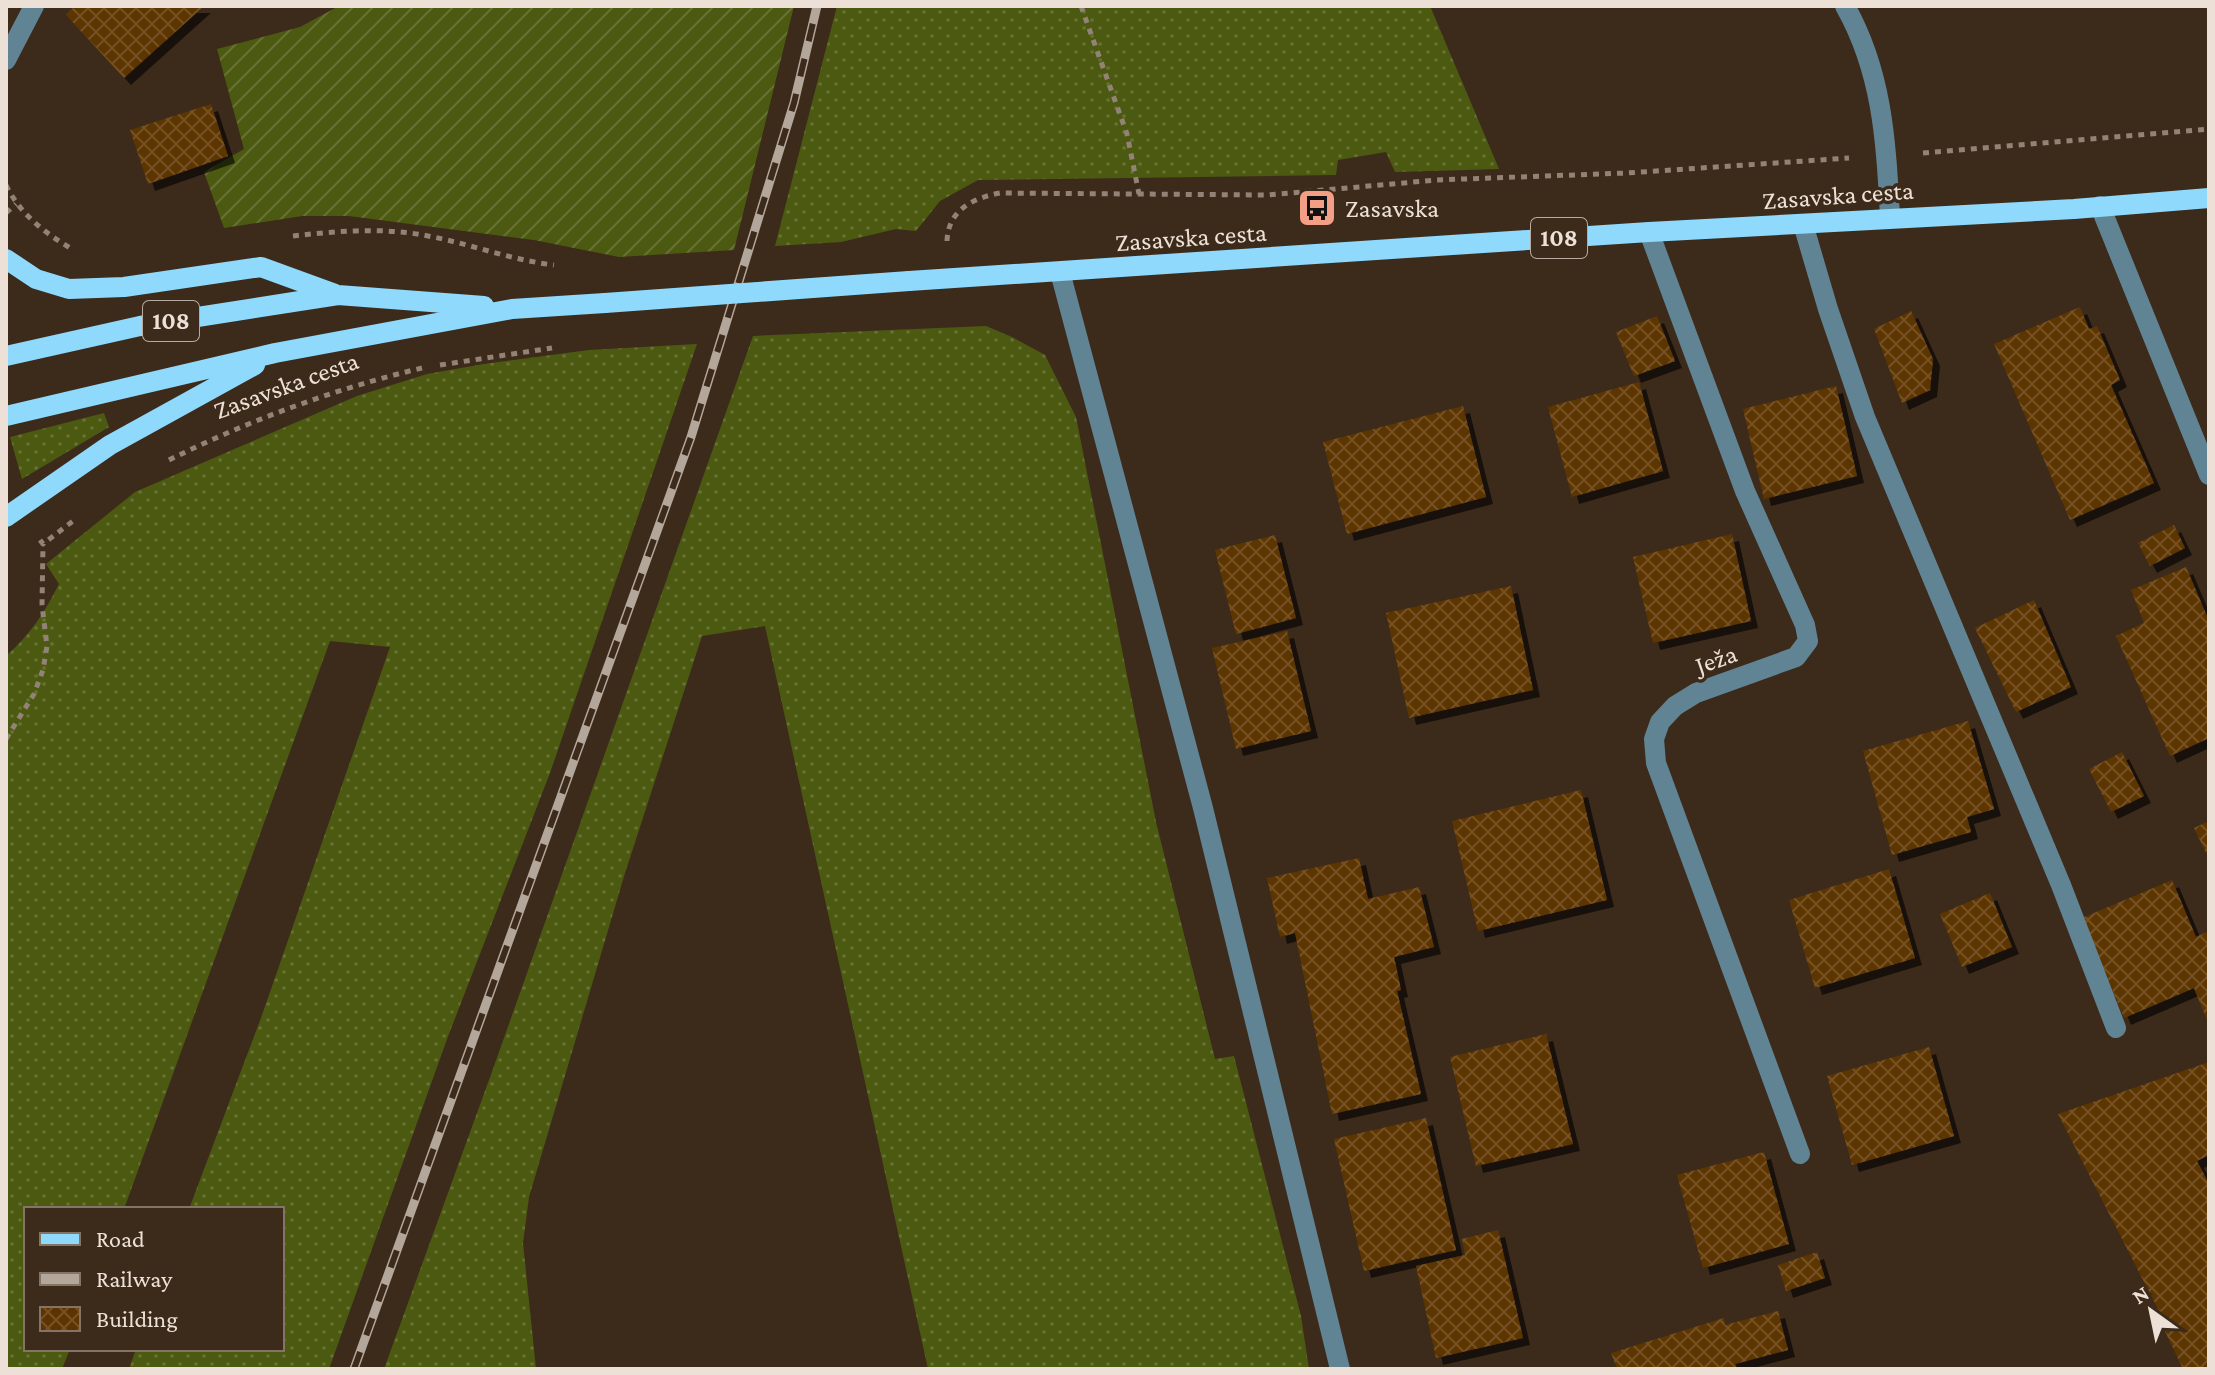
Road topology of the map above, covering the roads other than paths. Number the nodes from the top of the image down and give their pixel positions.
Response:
1 (34, 6) edge
2 (1845, 6) edge
3 (6, 60) edge
4 (2209, 198) edge
5 (2100, 206) junction
6 (1890, 217) junction
7 (1803, 224) junction
8 (1649, 232) junction
9 (6, 259) edge
10 (1060, 272) junction
11 (338, 295) junction
12 (512, 309) junction
13 (275, 353) junction
14 (6, 356) edge
15 (6, 416) edge
16 (2209, 475) edge
17 (6, 517) edge
18 (2116, 1028) dead end
19 (1800, 1154) dead end
20 (1339, 1368) edge

1 - 3 street
2 - 6 street
4 - 5 main road, Zasavska cesta / 108
5 - 6 main road, Zasavska cesta / 108
5 - 16 street
6 - 7 main road, Zasavska cesta / 108
7 - 8 main road, Zasavska cesta / 108
7 - 18 street
8 - 10 main road, Zasavska cesta / 108
8 - 19 street, Ježa
9 - 11 main road
10 - 12 main road, Zasavska cesta / 108, bridge
10 - 20 street
11 - 12 main road, Zasavska cesta / 108
11 - 14 main road, Zasavska cesta / 108
12 - 13 main road, Zasavska cesta
13 - 15 main road, Zasavska cesta
13 - 17 main road

